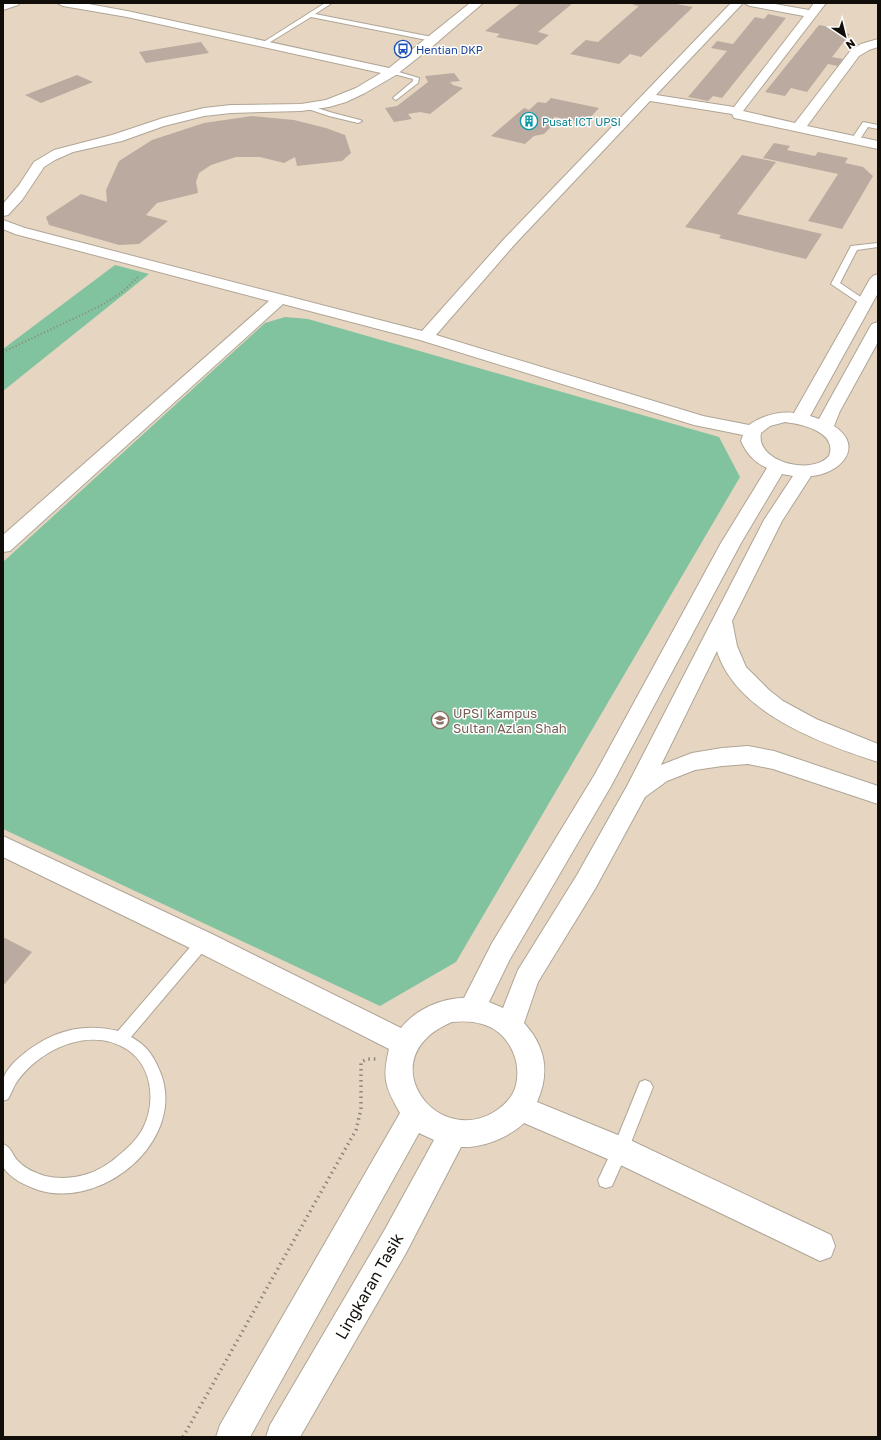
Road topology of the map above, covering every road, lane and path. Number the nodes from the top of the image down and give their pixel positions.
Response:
1 (14, 3) edge
2 (63, 3) edge
3 (329, 3) edge
4 (477, 3) edge
5 (737, 3) edge
6 (750, 3) edge
7 (820, 3) edge
8 (3, 6) edge
9 (811, 14) junction
10 (309, 15) junction
11 (432, 39) junction
12 (265, 43) junction
13 (878, 43) edge
14 (392, 72) junction
15 (647, 97) junction
16 (396, 98) dead end
17 (304, 106) junction
18 (737, 111) junction
19 (358, 121) dead end
20 (799, 127) junction
21 (878, 127) edge
22 (855, 140) junction
23 (878, 145) edge
24 (3, 212) edge
25 (3, 224) edge
26 (878, 245) edge
27 (149, 264) junction
28 (878, 279) edge
29 (279, 300) junction
30 (865, 304) junction
31 (878, 327) edge
32 (426, 337) junction
33 (3, 352) edge
34 (800, 418) junction
35 (825, 427) junction
36 (752, 431) junction
37 (777, 467) junction
38 (805, 472) junction
39 (3, 546) edge
40 (722, 622) junction
41 (878, 753) edge
42 (636, 791) junction
43 (878, 795) edge
44 (3, 846) edge
45 (203, 942) junction
46 (472, 1010) junction
47 (510, 1026) junction
48 (122, 1038) junction
49 (402, 1052) junction
50 (645, 1086) dead end
51 (3, 1094) edge
52 (520, 1108) junction
53 (415, 1113) junction
54 (453, 1133) junction
55 (620, 1150) junction
56 (3, 1152) edge
57 (7, 1167) edge
58 (606, 1180) dead end
59 (820, 1246) dead end
60 (183, 1437) edge
61 (232, 1437) edge
62 (282, 1437) edge

1 - 8 street
2 - 12 street
3 - 10 lane
4 - 11 street
5 - 15 street
6 - 9 street
7 - 9 street
9 - 18 street
10 - 11 lane
10 - 12 lane
11 - 14 street
12 - 14 street
13 - 20 street
14 - 16 lane
14 - 17 street
15 - 18 street
15 - 32 street
17 - 19 lane
17 - 24 street
18 - 20 street
20 - 22 street
21 - 22 lane
22 - 23 street
25 - 27 street
26 - 30 lane
27 - 29 street
27 - 33 path
28 - 30 street
29 - 32 street
29 - 39 street
30 - 34 street
31 - 35 street
32 - 36 street
34 - 35 street
34 - 36 street
35 - 38 street
36 - 37 street
37 - 38 street
37 - 46 street
38 - 40 street
40 - 41 street
40 - 42 street
42 - 43 street
42 - 47 street
44 - 45 street
45 - 48 lane
45 - 49 street
46 - 47 street
46 - 49 street
47 - 52 street
48 - 51 lane
48 - 57 lane
49 - 53 street
49 - 60 path
50 - 55 lane
52 - 54 street
52 - 55 street
53 - 54 street
53 - 61 street
54 - 62 street, Lingkaran Tasik
55 - 58 lane
55 - 59 street
56 - 57 lane

